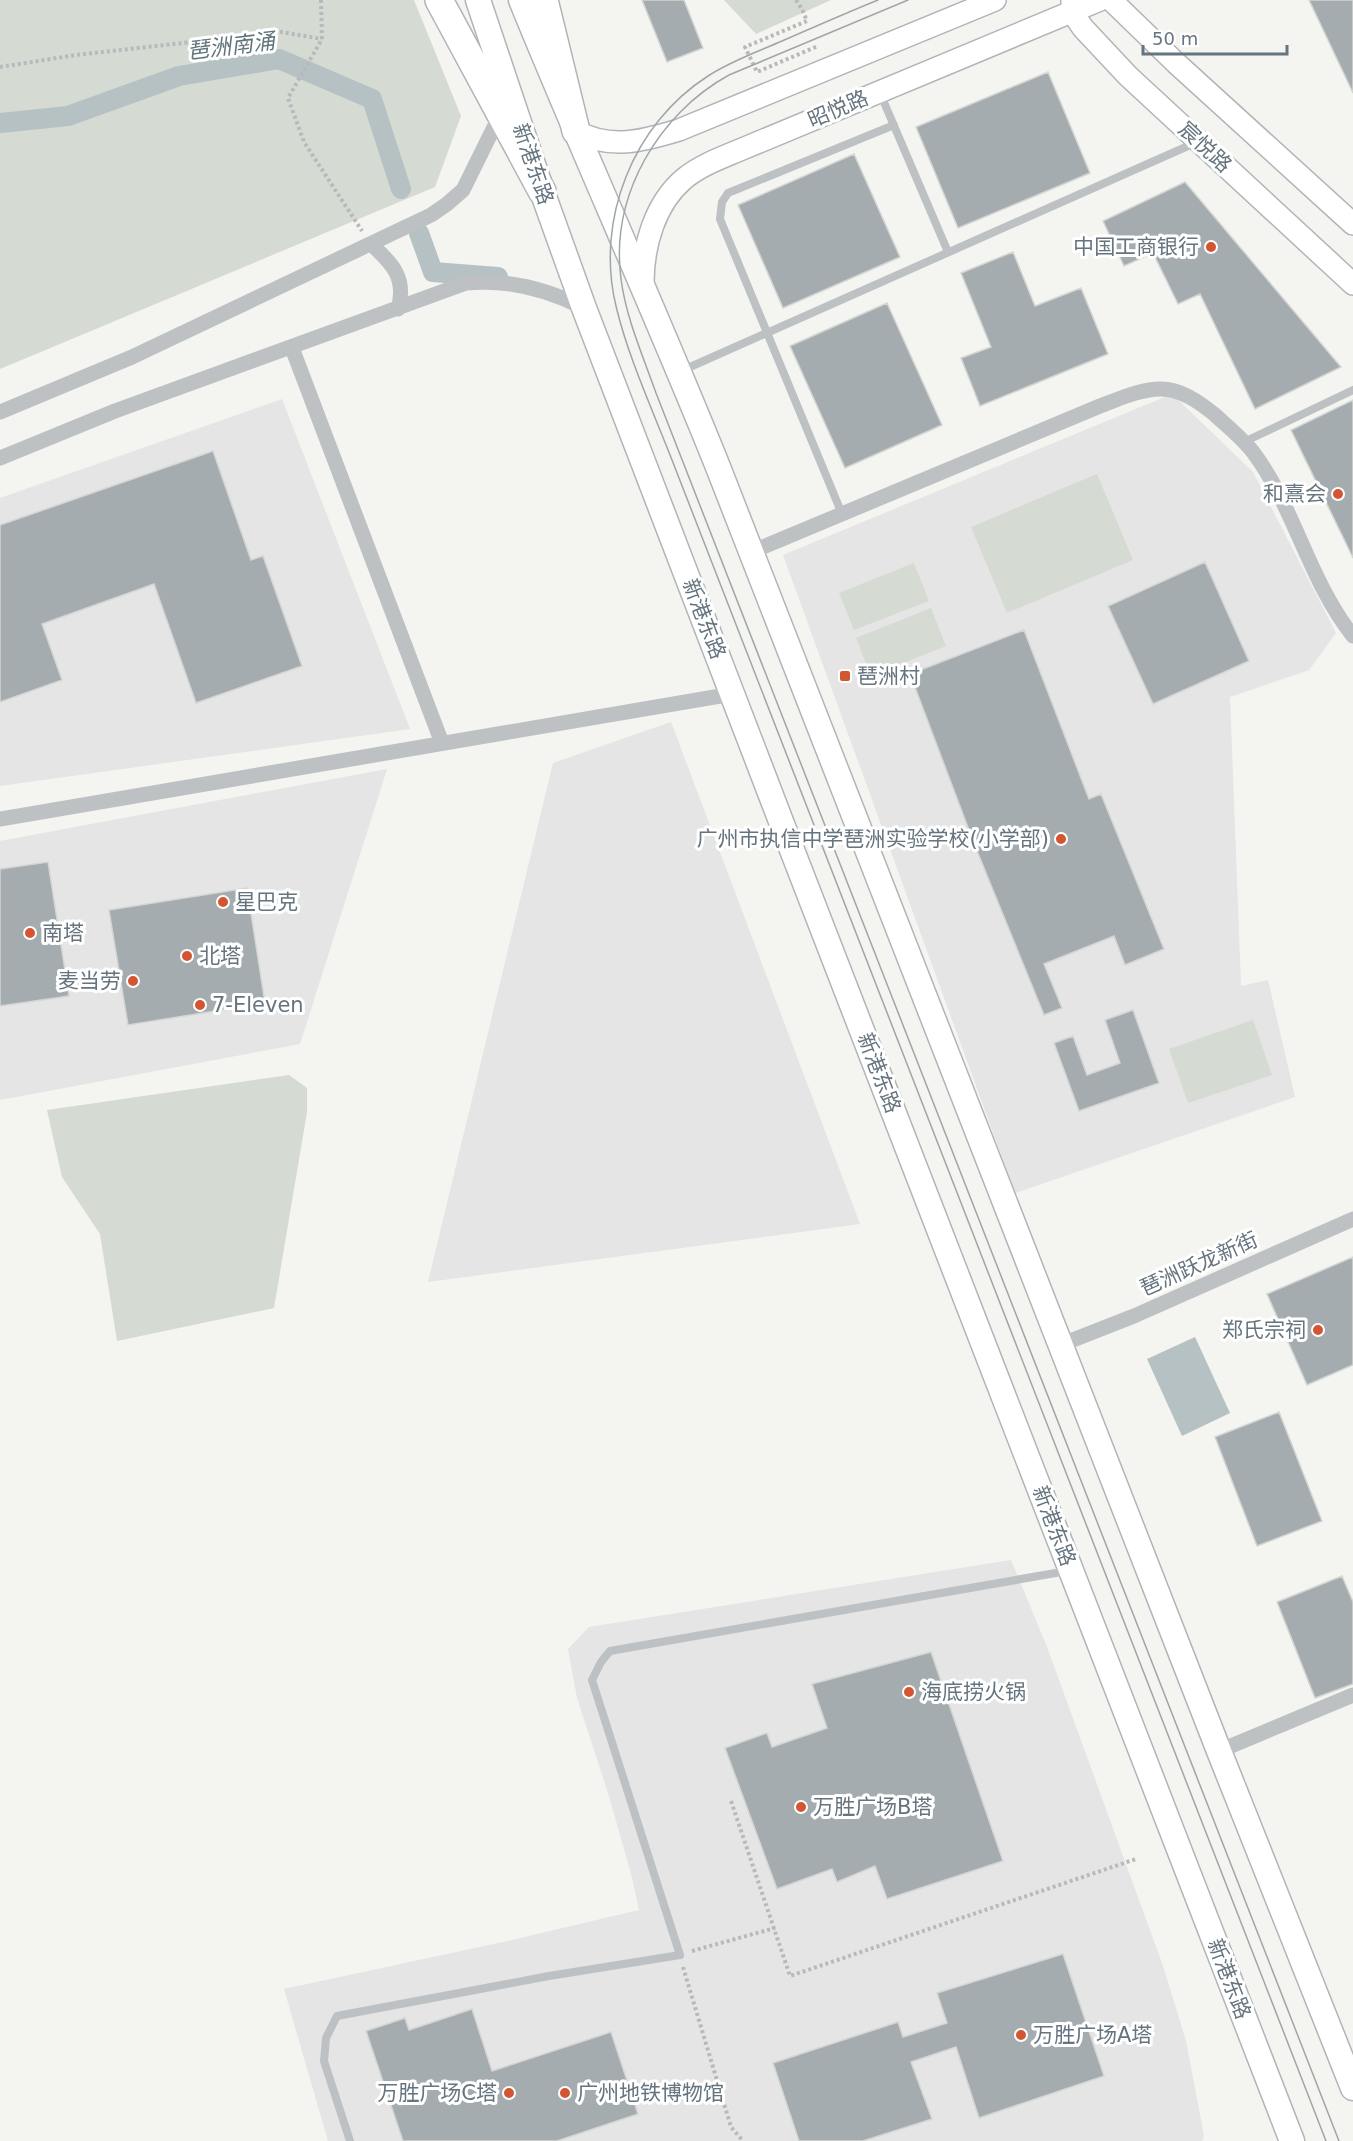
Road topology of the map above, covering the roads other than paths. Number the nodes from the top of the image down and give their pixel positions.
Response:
1 (439, 0) edge
2 (452, 0) edge
3 (478, 0) edge
4 (521, 0) edge
5 (544, 0) edge
6 (995, 0) edge
7 (1100, 0) edge
8 (1111, 0) edge
9 (1072, 6) edge
10 (880, 92) junction
11 (504, 106) junction
12 (894, 124) junction
13 (576, 131) junction
14 (1198, 141) junction
15 (542, 192) joint
16 (1353, 224) edge
17 (371, 244) junction
18 (948, 252) junction
19 (643, 283) junction
20 (1353, 284) edge
21 (584, 308) junction
22 (398, 309) junction
23 (767, 332) junction
24 (292, 348) junction
25 (680, 371) junction
26 (1353, 390) edge
27 (0, 412) edge
28 (1244, 442) junction
29 (0, 458) edge
30 (842, 514) junction
31 (751, 552) junction
32 (1353, 636) edge
33 (732, 694) junction
34 (442, 743) junction
35 (0, 819) edge
36 (1353, 1219) edge
37 (1060, 1345) junction
38 (1071, 1570) junction
39 (1353, 1695) edge
40 (1219, 1750) junction
41 (1353, 2088) edge
42 (350, 2141) edge
43 (1292, 2141) edge

1 - 11 highway
2 - 11 highway
3 - 11 main road
4 - 13 main road
5 - 13 highway
6 - 13 main road, 昭悦路
7 - 9 main road, 昭悦路
8 - 16 main road, 宸悦路
9 - 10 main road, 昭悦路
9 - 14 main road, 宸悦路
10 - 12 lane
10 - 19 main road, 昭悦路
11 - 15 highway
11 - 17 street
12 - 18 lane
12 - 23 lane
13 - 19 main road
14 - 18 lane
14 - 20 main road, 宸悦路
15 - 21 main road, 新港东路
17 - 22 street
17 - 27 street
18 - 23 lane
19 - 25 main road
21 - 22 street
21 - 33 main road, 新港东路
22 - 24 street
23 - 25 lane
23 - 30 lane
24 - 29 street
24 - 34 street
25 - 31 main road
26 - 28 lane
28 - 30 street
28 - 32 street
30 - 31 street
31 - 37 main road
33 - 34 street
33 - 38 main road, 新港东路
34 - 35 street
36 - 37 street, 琶洲跃龙新街
37 - 40 main road
38 - 42 lane
38 - 43 main road, 新港东路
39 - 40 street
40 - 41 main road

